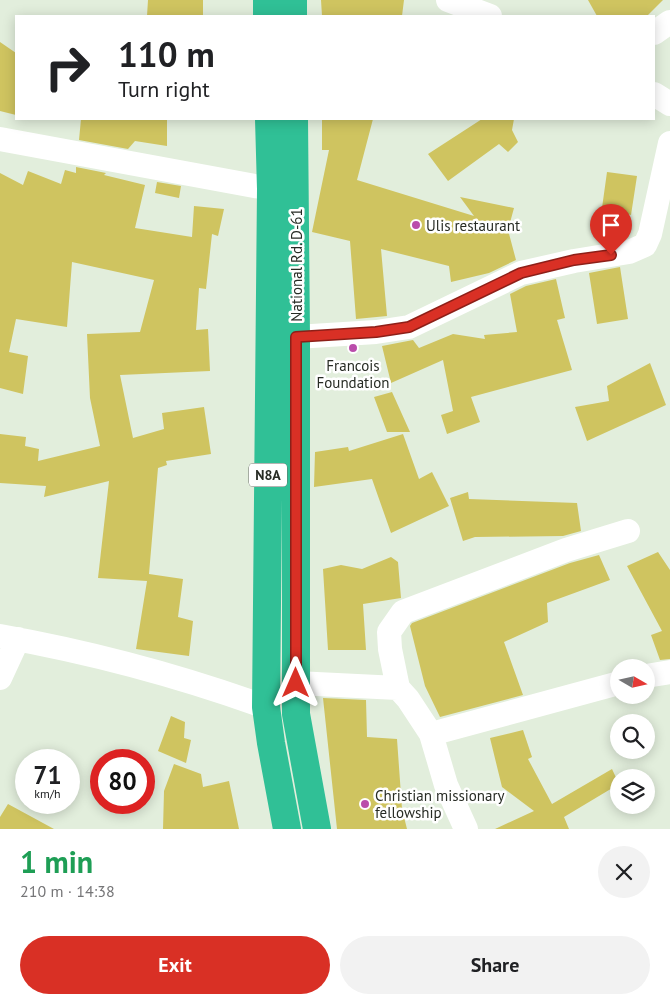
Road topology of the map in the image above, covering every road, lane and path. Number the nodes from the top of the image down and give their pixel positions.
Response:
1 (267, 0) edge
2 (293, 0) edge
3 (448, 0) edge
4 (267, 15) edge
5 (293, 15) edge
6 (487, 15) edge
7 (670, 22) edge
8 (655, 32) edge
9 (655, 95) edge
10 (670, 104) edge
11 (270, 120) edge
12 (294, 120) edge
13 (0, 139) edge
14 (670, 143) edge
15 (271, 189) junction
16 (296, 337) junction
17 (628, 531) dead end
18 (9, 638) edge
19 (670, 672) edge
20 (655, 674) edge
21 (0, 678) edge
22 (296, 683) junction
23 (610, 685) edge
24 (398, 688) junction
25 (266, 707) junction
26 (431, 734) junction
27 (287, 829) edge
28 (317, 829) edge
29 (466, 829) edge

1 - 4 highway
2 - 5 highway
3 - 6 street
7 - 8 street
9 - 10 street
11 - 15 highway, National Rd. D-61 / N8A
12 - 16 highway, National Rd. D-61 / N8A
13 - 15 street
14 - 16 street
15 - 25 highway, National Rd. D-61 / N8A
16 - 22 highway, National Rd. D-61 / N8A
17 - 24 street
18 - 21 street
18 - 25 street
19 - 20 street
22 - 24 street
22 - 28 highway, National Rd. D-61 / N8A
23 - 26 street
24 - 26 street
25 - 27 highway, National Rd. D-61 / N8A
26 - 29 street

